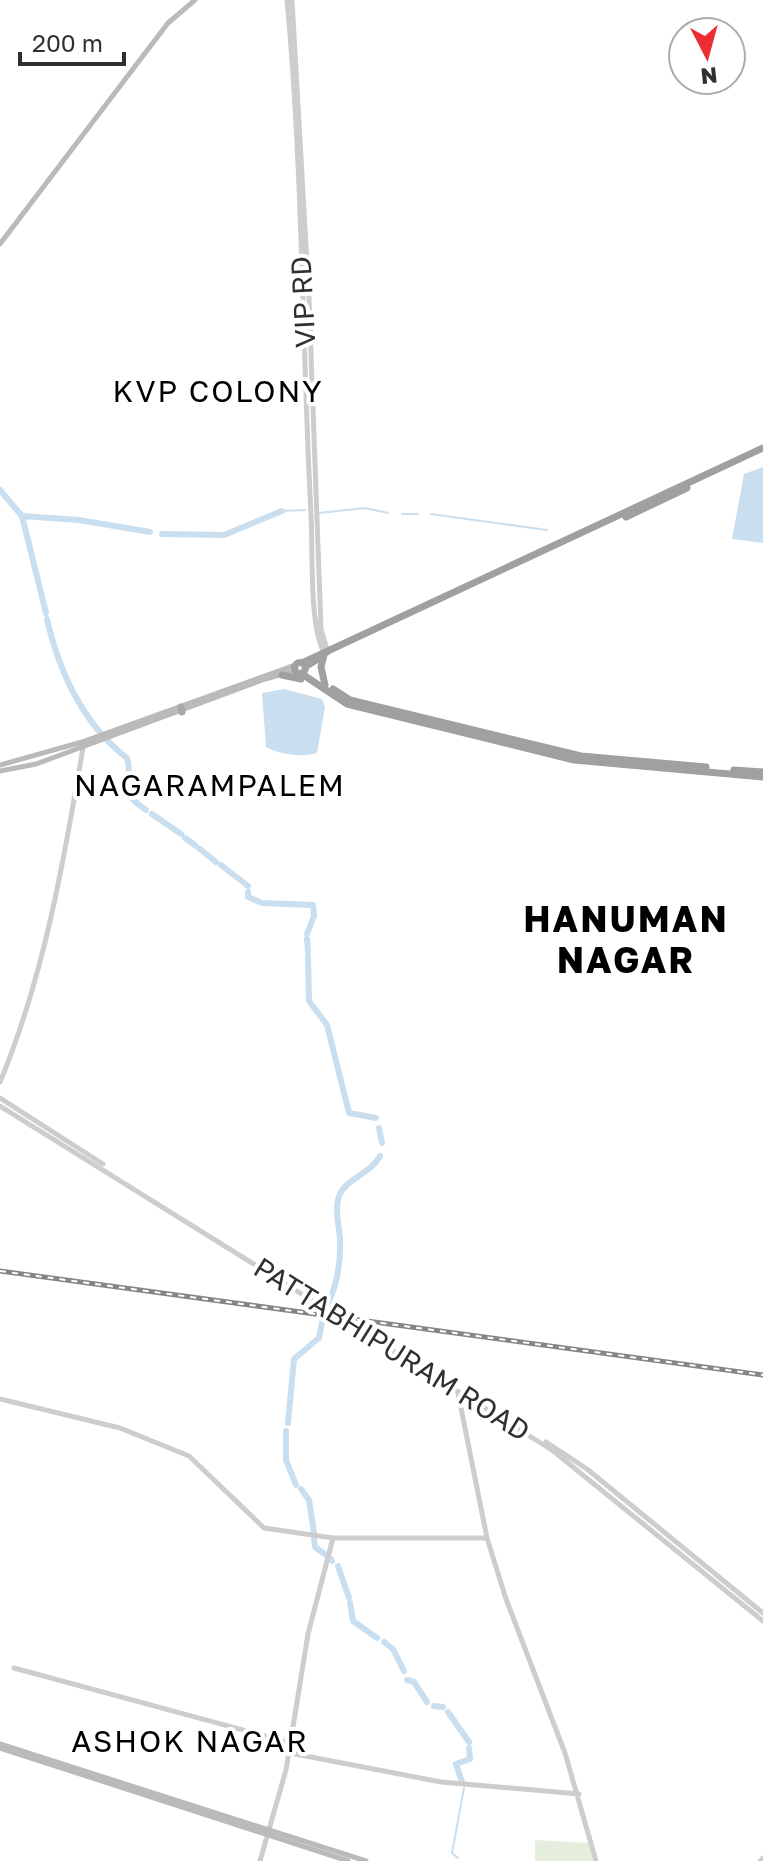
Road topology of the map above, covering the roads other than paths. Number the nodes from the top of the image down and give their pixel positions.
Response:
1 (195, 0) edge
2 (290, 0) edge
3 (0, 244) edge
4 (763, 451) edge
5 (325, 652) junction
6 (301, 668) junction
7 (282, 675) junction
8 (315, 683) junction
9 (325, 685) junction
10 (182, 710) junction
11 (95, 741) junction
12 (83, 748) junction
13 (0, 765) edge
14 (0, 771) edge
15 (763, 774) edge
16 (0, 1082) edge
17 (0, 1100) edge
18 (457, 1389) junction
19 (0, 1399) edge
20 (536, 1437) junction
21 (333, 1538) junction
22 (487, 1538) junction
23 (763, 1613) edge
24 (763, 1621) edge
25 (14, 1668) dead end
26 (291, 1743) junction
27 (0, 1746) edge
28 (290, 1753) junction
29 (579, 1794) junction
30 (269, 1834) junction
31 (260, 1861) edge
32 (348, 1861) edge
33 (366, 1861) edge
34 (596, 1861) edge

1 - 3 main road
2 - 5 street, VIP RD
4 - 5 highway
5 - 6 highway
5 - 9 highway
6 - 7 main road
6 - 8 highway
6 - 9 highway
6 - 10 main road
7 - 8 highway
7 - 10 main road
8 - 15 highway
9 - 15 highway
10 - 11 main road
11 - 12 main road
11 - 13 main road
12 - 14 main road
12 - 16 street
17 - 18 street, PATTABHIPURAM ROAD
18 - 20 street, PATTABHIPURAM ROAD
18 - 22 street
19 - 21 street
20 - 23 street, PATTABHIPURAM ROAD
20 - 24 street, PATTABHIPURAM ROAD
21 - 22 street
21 - 26 street
22 - 29 street
25 - 26 street
26 - 28 street
27 - 30 main road
28 - 29 street
28 - 30 street
29 - 34 street
30 - 31 street
30 - 32 main road
30 - 33 main road

